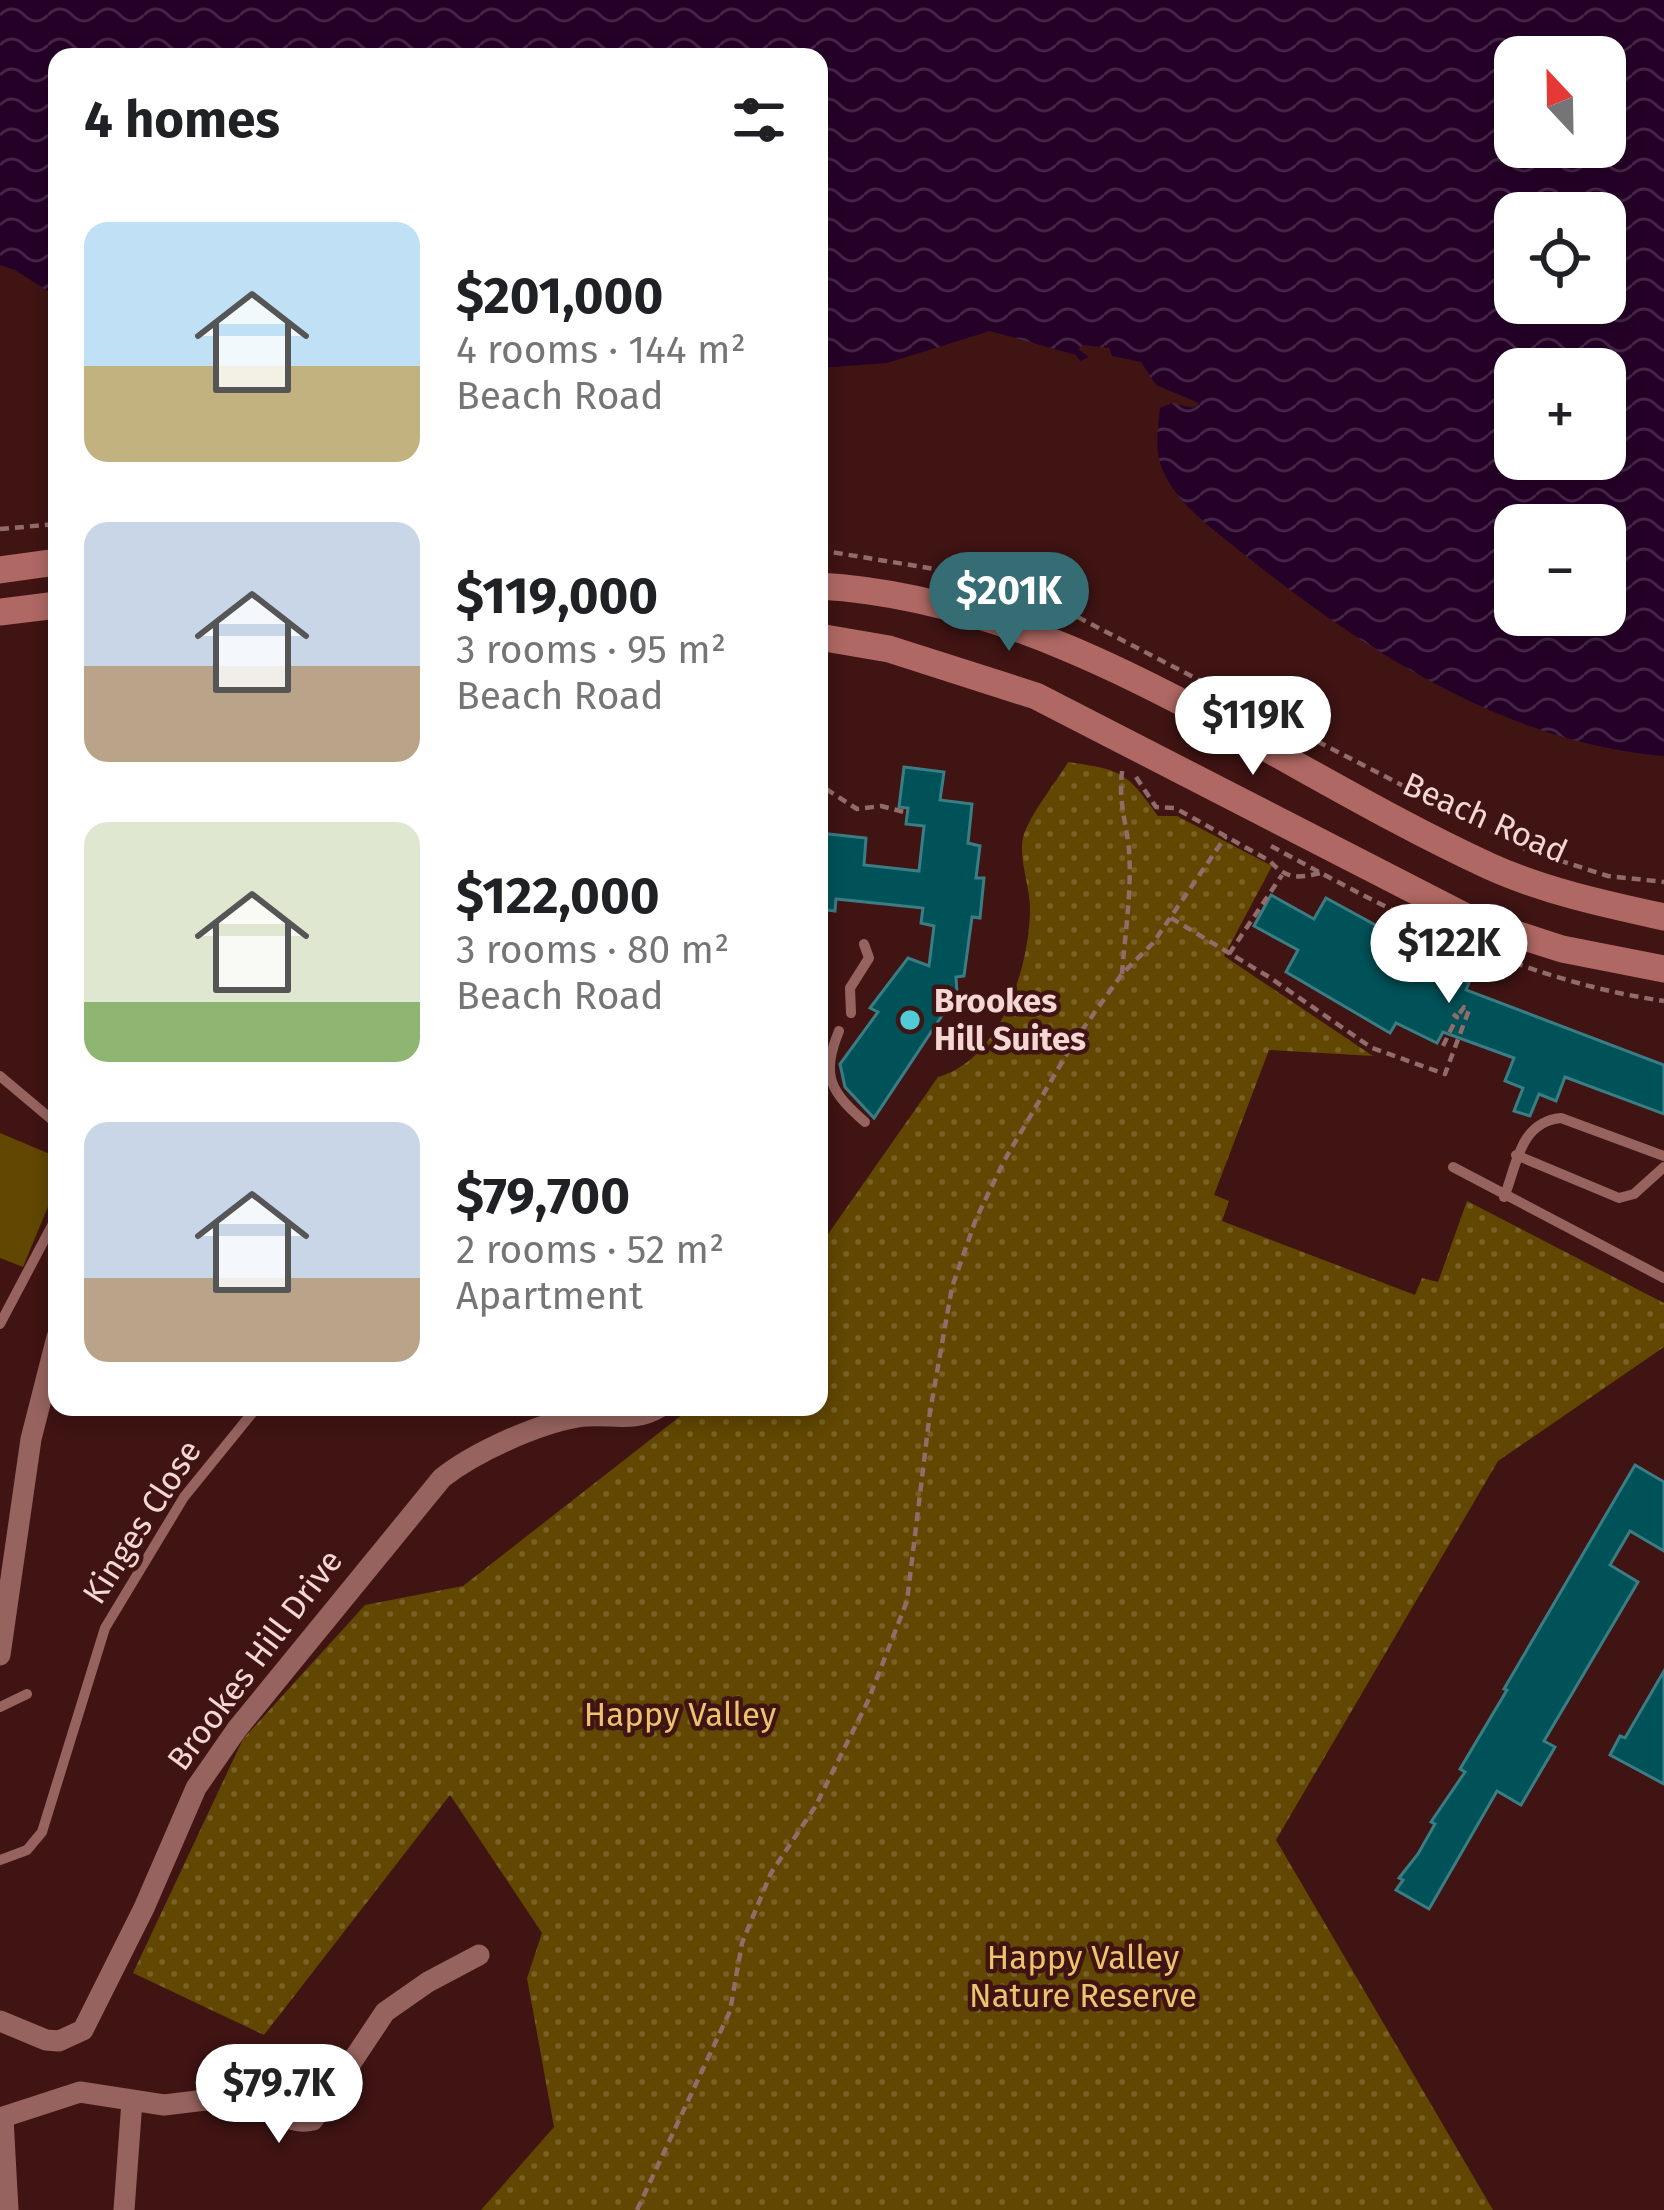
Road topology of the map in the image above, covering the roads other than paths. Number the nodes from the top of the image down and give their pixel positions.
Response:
1 (48, 563) edge
2 (0, 570) edge
3 (828, 587) edge
4 (48, 606) edge
5 (0, 612) edge
6 (828, 639) edge
7 (1664, 917) edge
8 (864, 944) dead end
9 (1664, 969) edge
10 (851, 1013) dead end
11 (839, 1031) dead end
12 (0, 1076) edge
13 (48, 1116) edge
14 (865, 1122) dead end
15 (1516, 1155) junction
16 (1664, 1156) edge
17 (1453, 1167) dead end
18 (1664, 1168) edge
19 (1504, 1197) junction
20 (48, 1233) edge
21 (1664, 1278) edge
22 (0, 1324) edge
23 (48, 1371) edge
24 (250, 1416) edge
25 (590, 1416) edge
26 (590, 1416) edge
27 (642, 1416) edge
28 (0, 1655) edge
29 (27, 1694) dead end
30 (0, 1707) edge
31 (0, 1860) edge
32 (479, 1955) dead end
33 (0, 2021) edge
34 (132, 2101) junction
35 (2, 2118) edge
36 (8, 2210) edge
37 (124, 2210) edge

1 - 2 main road
3 - 7 main road, Beach Road
4 - 5 main road
6 - 9 main road
8 - 10 lane
11 - 14 lane
12 - 13 lane
15 - 16 lane
15 - 18 lane
15 - 19 lane
17 - 19 lane
19 - 21 lane
20 - 22 lane
23 - 28 street
24 - 31 lane, Kinges Close
25 - 33 street, Brookes Hill Drive
26 - 27 street, Brookes Hill Drive
29 - 30 lane
32 - 34 street
34 - 35 street
34 - 37 street
35 - 36 street

